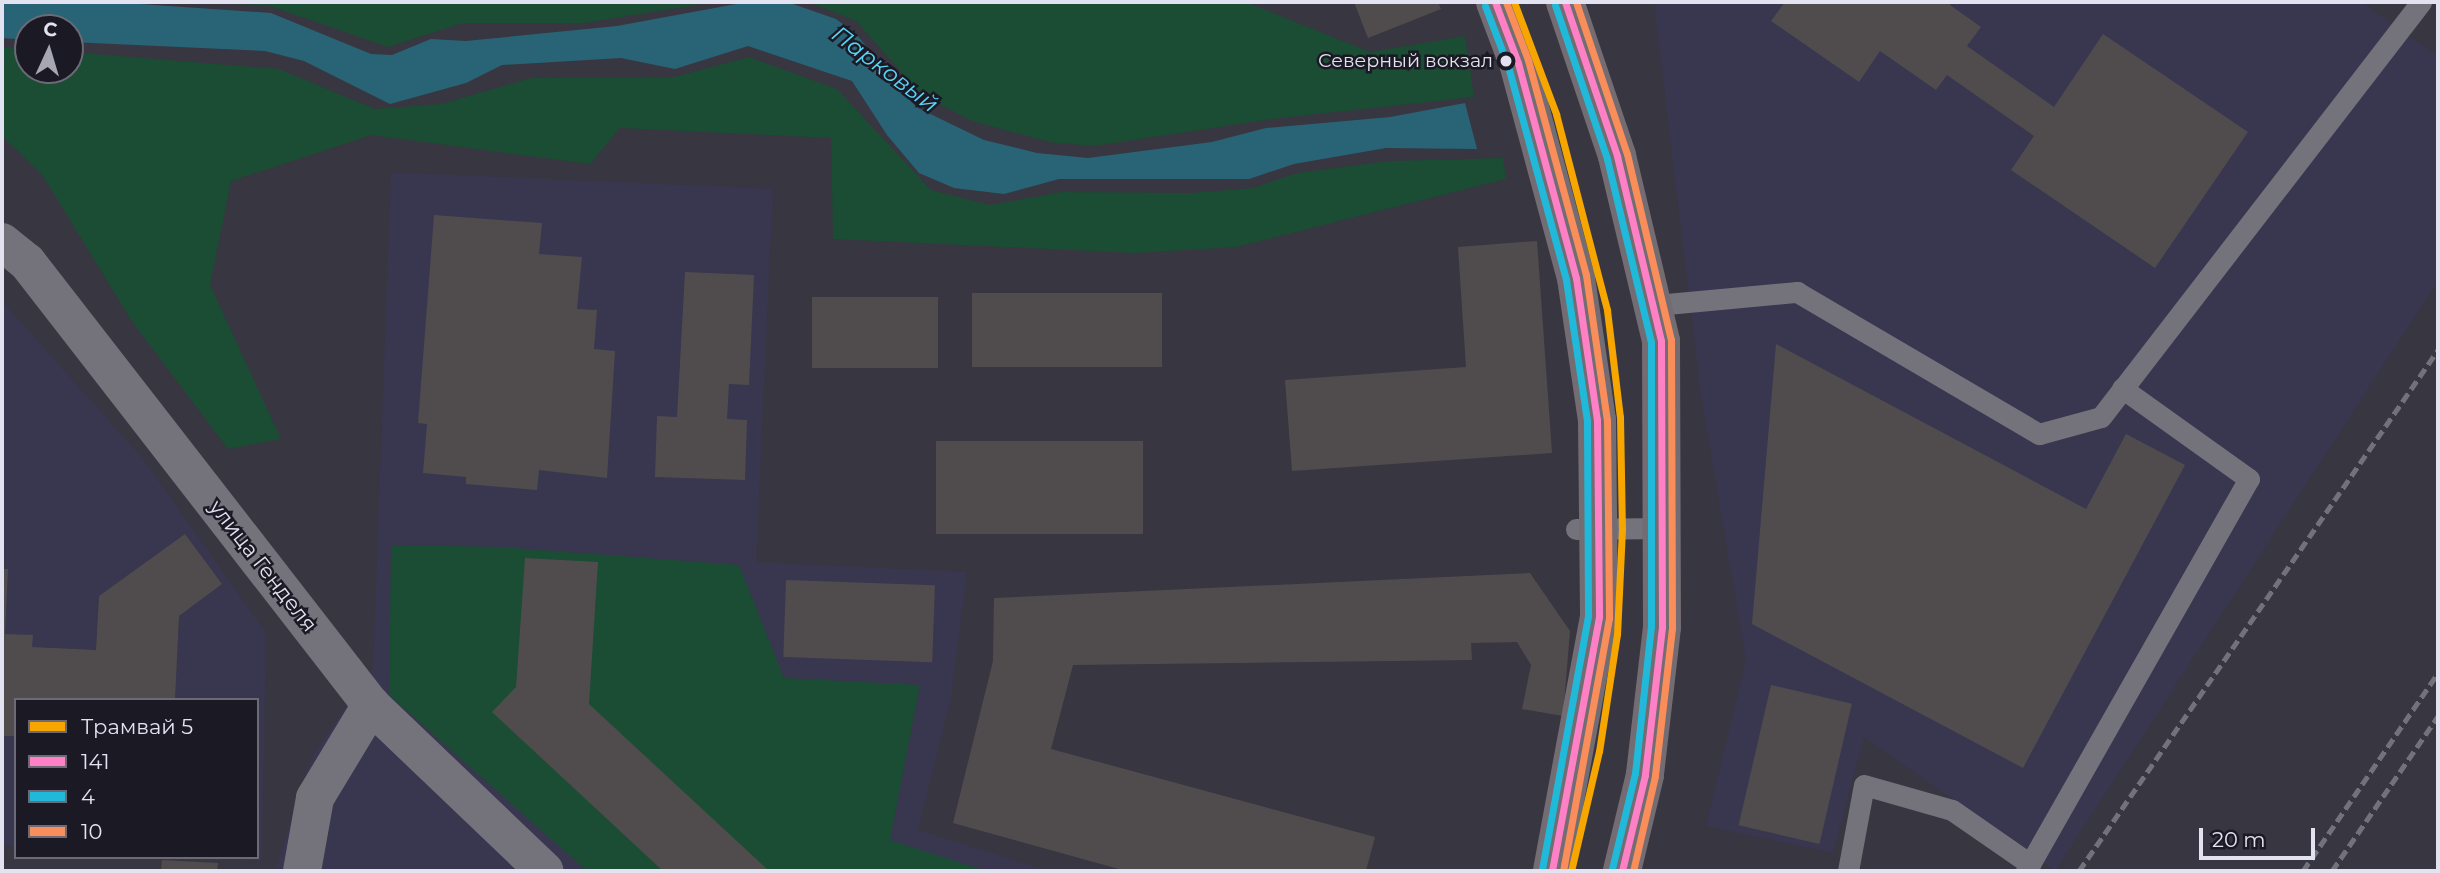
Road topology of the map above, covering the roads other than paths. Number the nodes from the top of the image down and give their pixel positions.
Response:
1 (1495, 2) edge
2 (1565, 2) edge
3 (2421, 2) edge
4 (2432, 2) edge
5 (2438, 6) edge
6 (2, 242) edge
7 (1656, 305) junction
8 (2122, 388) junction
9 (1664, 528) junction
10 (1587, 529) junction
11 (371, 705) junction
12 (2028, 868) edge
13 (302, 871) edge
14 (545, 871) edge
15 (1552, 871) edge
16 (1622, 871) edge
17 (1848, 871) edge

1 - 10 main road
2 - 7 main road
3 - 8 lane
4 - 5 lane
6 - 11 street, улица Генделя
7 - 8 lane
7 - 9 main road
8 - 12 lane
9 - 10 lane
9 - 16 main road
10 - 15 main road
11 - 13 street
11 - 14 street, улица Генделя
12 - 17 lane

